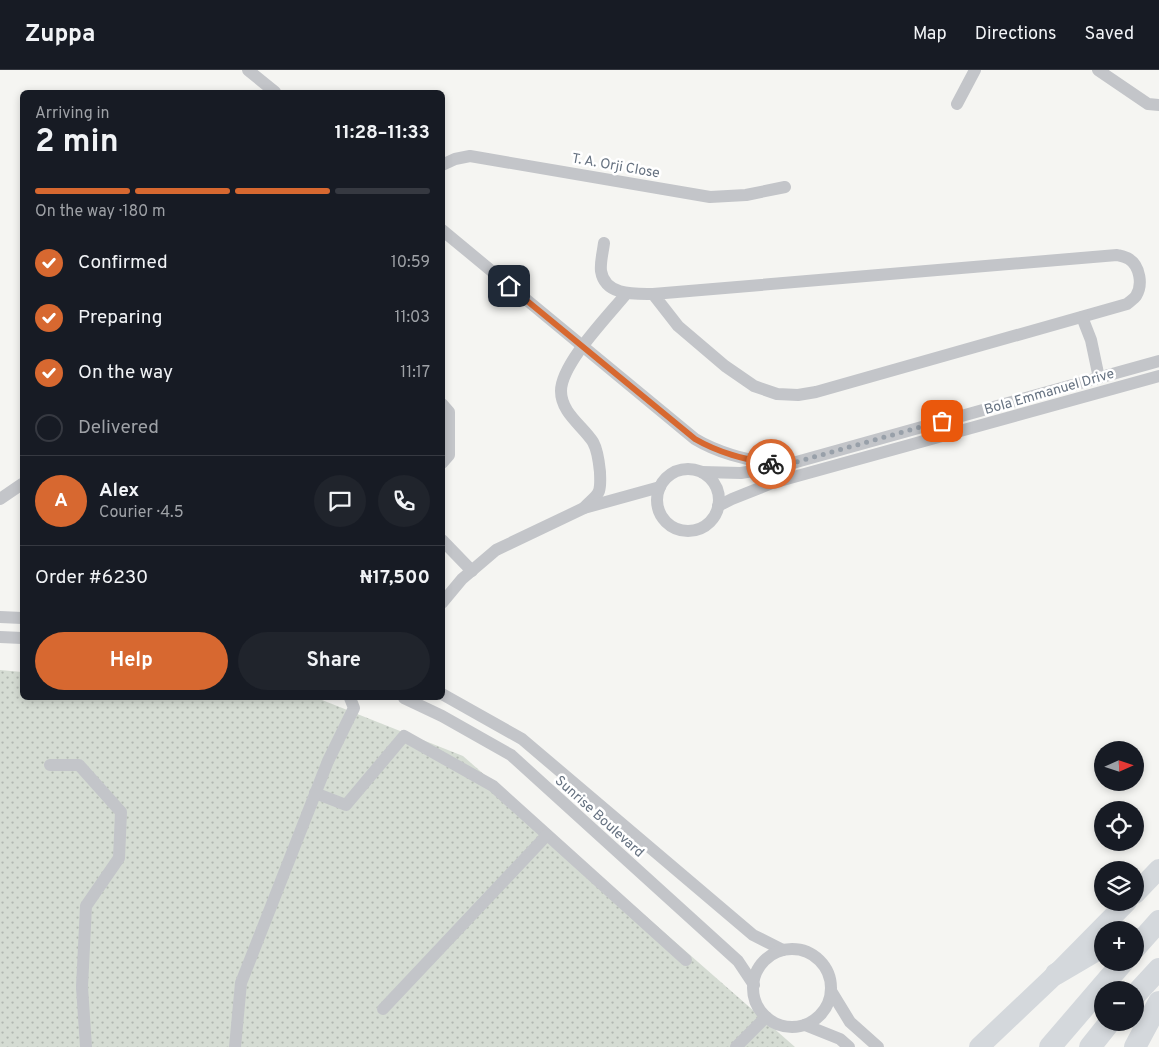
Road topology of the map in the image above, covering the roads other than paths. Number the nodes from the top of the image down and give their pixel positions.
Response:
1 (248, 70) edge
2 (975, 70) edge
3 (1098, 70) edge
4 (273, 90) edge
5 (957, 104) dead end
6 (1159, 105) edge
7 (445, 164) edge
8 (784, 187) dead end
9 (445, 232) edge
10 (604, 243) dead end
11 (626, 294) junction
12 (653, 294) junction
13 (1082, 317) junction
14 (584, 346) junction
15 (1159, 361) edge
16 (1159, 376) edge
17 (1099, 378) junction
18 (445, 407) edge
19 (445, 460) edge
20 (782, 466) junction
21 (702, 472) junction
22 (20, 485) edge
23 (660, 487) junction
24 (0, 498) edge
25 (718, 506) junction
26 (584, 508) junction
27 (445, 543) edge
28 (472, 571) junction
29 (445, 599) edge
30 (0, 617) edge
31 (20, 618) edge
32 (0, 637) edge
33 (20, 638) edge
34 (445, 696) edge
35 (351, 700) edge
36 (408, 700) edge
37 (50, 765) dead end
38 (315, 793) junction
39 (547, 835) junction
40 (1159, 870) edge
41 (1144, 885) edge
42 (1117, 911) edge
43 (1159, 914) edge
44 (1159, 920) edge
45 (1144, 923) edge
46 (1144, 938) edge
47 (782, 950) junction
48 (1094, 952) edge
49 (686, 960) dead end
50 (1159, 969) edge
51 (1115, 971) edge
52 (1056, 974) junction
53 (754, 985) junction
54 (1144, 985) edge
55 (831, 991) junction
56 (1159, 1002) edge
57 (382, 1009) dead end
58 (766, 1017) junction
59 (805, 1025) junction
60 (1103, 1031) edge
61 (86, 1047) edge
62 (235, 1047) edge
63 (736, 1047) edge
64 (849, 1047) edge
65 (878, 1047) edge
66 (979, 1047) edge
67 (1050, 1047) edge
68 (1090, 1047) edge
69 (1135, 1047) edge

1 - 4 street
2 - 5 street
3 - 6 street
7 - 8 street, T. A. Orji Close
9 - 14 street
10 - 11 street
11 - 12 street
11 - 14 street
12 - 13 street
12 - 13 street
13 - 17 street
14 - 20 street
14 - 26 street
15 - 17 street, Bola Emmanuel Drive
16 - 25 street, Bola Emmanuel Drive
17 - 20 street, Bola Emmanuel Drive
18 - 19 street
20 - 21 street, Bola Emmanuel Drive
21 - 23 street
21 - 25 street
22 - 24 street
23 - 25 street
23 - 26 street
26 - 28 street
27 - 28 street
28 - 29 street
30 - 31 street
32 - 33 street
34 - 47 street, Sunrise Boulevard
35 - 38 street
36 - 53 street, Sunrise Boulevard
37 - 61 street
38 - 39 street
38 - 62 street
39 - 49 street
39 - 57 street
40 - 41 highway
42 - 52 highway
43 - 45 highway
44 - 46 highway
47 - 53 street
47 - 55 street
48 - 52 highway
50 - 54 highway
51 - 67 highway
52 - 66 highway
53 - 58 street
55 - 59 street
55 - 65 street
56 - 69 highway
58 - 59 street
58 - 63 street
59 - 64 street
60 - 68 highway

